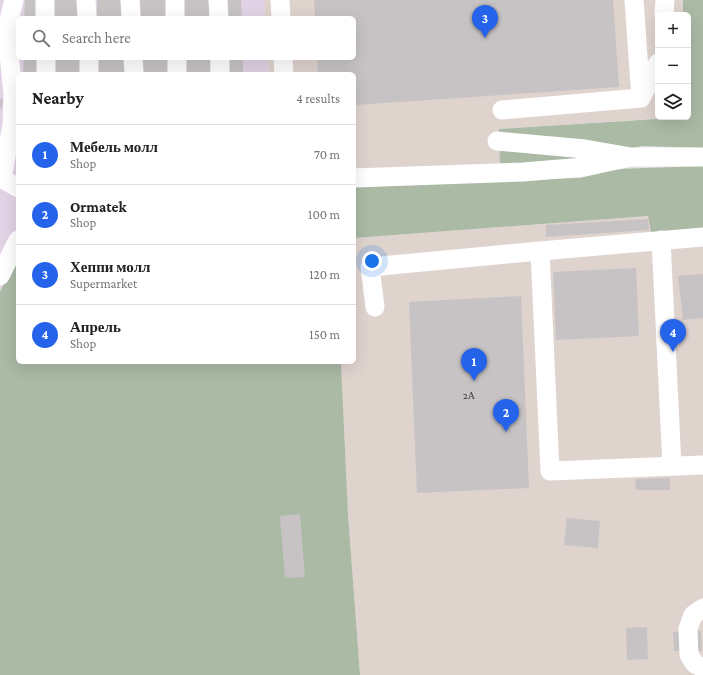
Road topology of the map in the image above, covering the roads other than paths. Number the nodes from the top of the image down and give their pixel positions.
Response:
1 (14, 0) edge
2 (45, 0) edge
3 (86, 0) edge
4 (130, 0) edge
5 (175, 0) edge
6 (218, 0) edge
7 (280, 0) edge
8 (634, 0) edge
9 (665, 0) edge
10 (664, 12) edge
11 (45, 16) edge
12 (87, 16) edge
13 (131, 16) edge
14 (175, 16) edge
15 (219, 16) edge
16 (281, 16) edge
17 (4, 40) edge
18 (46, 60) edge
19 (89, 60) edge
20 (133, 60) edge
21 (177, 60) edge
22 (220, 60) edge
23 (283, 60) edge
24 (655, 69) edge
25 (46, 72) edge
26 (89, 72) edge
27 (134, 72) edge
28 (177, 72) edge
29 (220, 72) edge
30 (284, 72) edge
31 (7, 90) edge
32 (640, 98) junction
33 (502, 110) dead end
34 (497, 141) dead end
35 (4, 145) edge
36 (632, 157) junction
37 (703, 157) edge
38 (1, 177) edge
39 (356, 178) edge
40 (16, 187) edge
41 (703, 237) edge
42 (661, 240) junction
43 (16, 244) edge
44 (540, 251) junction
45 (0, 276) edge
46 (375, 307) dead end
47 (703, 465) edge
48 (672, 466) junction
49 (703, 608) edge
50 (703, 668) edge

1 - 17 lane
2 - 11 lane
3 - 12 lane
4 - 13 lane
5 - 14 lane
6 - 15 lane
7 - 16 lane
8 - 32 lane
9 - 10 lane
17 - 31 lane
18 - 25 lane
19 - 26 lane
20 - 27 lane
21 - 28 lane
22 - 29 lane
23 - 30 lane
24 - 32 lane
31 - 35 lane
32 - 33 lane
34 - 36 lane
35 - 38 lane
36 - 37 lane
36 - 39 lane
38 - 40 lane
41 - 42 lane
42 - 44 lane
42 - 48 lane
43 - 45 lane
44 - 46 lane
44 - 48 lane
47 - 48 lane
49 - 50 lane

